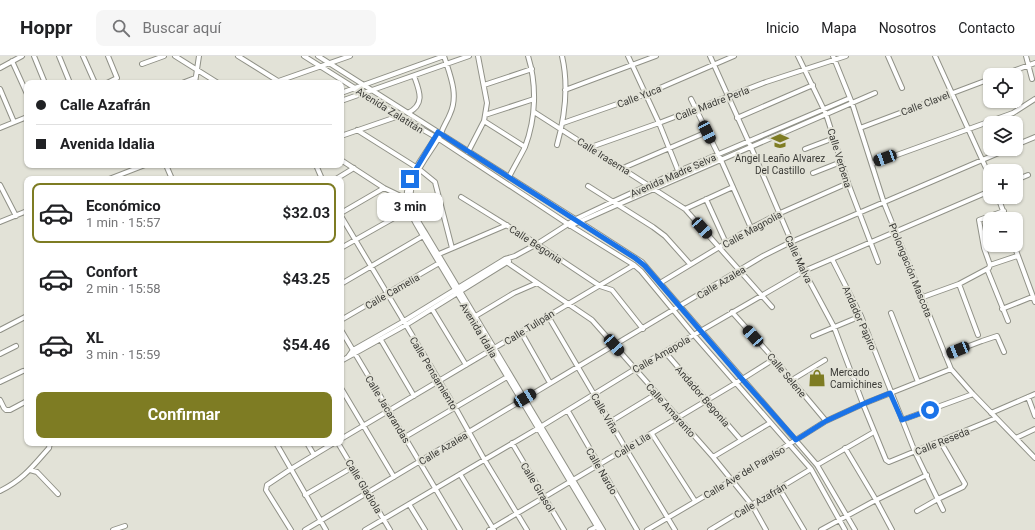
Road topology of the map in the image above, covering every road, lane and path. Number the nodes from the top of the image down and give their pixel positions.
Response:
1 (22, 56) edge
2 (34, 56) edge
3 (59, 56) edge
4 (83, 56) edge
5 (108, 56) edge
6 (164, 56) edge
7 (175, 56) edge
8 (199, 56) edge
9 (238, 56) edge
10 (304, 56) edge
11 (318, 56) edge
12 (350, 56) edge
13 (444, 56) edge
14 (469, 56) edge
15 (478, 56) edge
16 (528, 56) edge
17 (562, 56) edge
18 (628, 56) edge
19 (656, 56) edge
20 (710, 56) edge
21 (734, 56) edge
22 (798, 56) edge
23 (846, 56) edge
24 (888, 56) edge
25 (935, 56) edge
26 (1026, 56) edge
27 (437, 57) edge
28 (833, 58) edge
29 (12, 61) junction
30 (142, 64) dead end
31 (330, 64) junction
32 (1035, 64) edge
33 (447, 65) junction
34 (633, 65) junction
35 (713, 65) junction
36 (321, 66) junction
37 (1029, 66) junction
38 (0, 68) edge
39 (1023, 68) edge
40 (196, 69) junction
41 (532, 69) junction
42 (805, 70) junction
43 (414, 76) junction
44 (1032, 79) dead end
45 (44, 80) edge
46 (69, 80) edge
47 (94, 80) edge
48 (113, 80) edge
49 (195, 80) edge
50 (213, 80) edge
51 (273, 80) edge
52 (282, 80) edge
53 (343, 80) edge
54 (344, 81) edge
55 (983, 82) edge
56 (364, 85) junction
57 (484, 85) junction
58 (813, 85) junction
59 (24, 87) edge
60 (355, 88) junction
61 (902, 88) dead end
62 (0, 89) edge
63 (372, 90) junction
64 (565, 90) junction
65 (344, 92) edge
66 (363, 93) junction
67 (875, 93) dead end
68 (951, 93) junction
69 (646, 94) junction
70 (727, 96) junction
71 (850, 98) junction
72 (534, 99) junction
73 (691, 99) dead end
74 (1035, 99) edge
75 (344, 100) edge
76 (852, 103) junction
77 (696, 109) junction
78 (824, 109) junction
79 (534, 112) junction
80 (408, 113) junction
81 (826, 114) junction
82 (485, 115) junction
83 (399, 116) junction
84 (24, 118) edge
85 (737, 118) junction
86 (484, 120) junction
87 (14, 122) junction
88 (563, 123) junction
89 (659, 123) junction
90 (0, 128) edge
91 (860, 128) junction
92 (968, 128) junction
93 (561, 129) junction
94 (358, 130) junction
95 (707, 132) junction
96 (440, 133) junction
97 (344, 135) edge
98 (1035, 137) edge
99 (437, 138) junction
100 (834, 138) junction
101 (748, 141) junction
102 (1023, 142) edge
103 (556, 145) dead end
104 (525, 147) junction
105 (751, 147) junction
106 (591, 148) junction
107 (669, 149) junction
108 (805, 149) dead end
109 (468, 152) junction
110 (718, 154) junction
111 (992, 156) edge
112 (721, 160) junction
113 (983, 160) junction
114 (344, 162) edge
115 (841, 162) junction
116 (872, 164) junction
117 (985, 164) edge
118 (138, 168) edge
119 (354, 168) junction
120 (418, 168) junction
121 (623, 168) junction
122 (679, 172) junction
123 (813, 173) dead end
124 (1028, 175) dead end
125 (117, 176) edge
126 (341, 176) edge
127 (509, 177) junction
128 (681, 177) junction
129 (1023, 177) edge
130 (848, 183) junction
131 (0, 185) edge
132 (649, 185) junction
133 (588, 186) dead end
134 (733, 187) junction
135 (384, 188) junction
136 (655, 188) junction
137 (983, 194) edge
138 (5, 195) junction
139 (0, 197) edge
140 (461, 197) dead end
141 (706, 199) junction
142 (409, 200) junction
143 (612, 202) junction
144 (884, 203) junction
145 (1001, 204) edge
146 (617, 205) junction
147 (410, 209) junction
148 (685, 209) junction
149 (24, 212) edge
150 (344, 212) edge
151 (1004, 212) edge
152 (858, 213) junction
153 (778, 214) junction
154 (16, 216) junction
155 (983, 219) edge
156 (344, 220) edge
157 (578, 220) junction
158 (0, 222) edge
159 (507, 225) junction
160 (570, 225) junction
161 (751, 228) junction
162 (895, 231) junction
163 (423, 236) junction
164 (355, 240) junction
165 (791, 242) junction
166 (983, 242) edge
167 (726, 243) junction
168 (870, 243) junction
169 (537, 244) junction
170 (344, 246) edge
171 (719, 247) junction
172 (452, 248) junction
173 (986, 252) edge
174 (1016, 252) edge
175 (439, 254) junction
176 (1017, 256) junction
177 (832, 259) junction
178 (506, 261) junction
179 (441, 262) junction
180 (878, 262) dead end
181 (690, 264) junction
182 (990, 264) junction
183 (634, 265) junction
184 (371, 266) junction
185 (987, 269) junction
186 (739, 271) junction
187 (804, 271) junction
188 (608, 280) junction
189 (344, 282) edge
190 (537, 283) junction
191 (660, 283) junction
192 (959, 284) junction
193 (600, 286) junction
194 (458, 290) junction
195 (612, 290) junction
196 (387, 294) junction
197 (761, 296) junction
198 (923, 297) junction
199 (1032, 297) junction
200 (1035, 302) edge
201 (568, 304) junction
202 (680, 306) junction
203 (772, 307) dead end
204 (432, 309) junction
205 (1002, 309) junction
206 (674, 310) junction
207 (732, 312) junction
208 (891, 313) dead end
209 (548, 316) junction
210 (861, 316) junction
211 (474, 317) junction
212 (24, 318) edge
213 (344, 318) edge
214 (1008, 321) dead end
215 (405, 323) junction
216 (834, 327) junction
217 (642, 329) junction
218 (0, 330) edge
219 (701, 331) junction
220 (521, 332) junction
221 (344, 335) edge
222 (694, 335) junction
223 (978, 335) dead end
224 (813, 336) dead end
225 (380, 340) junction
226 (614, 345) junction
227 (16, 346) dead end
228 (493, 349) junction
229 (354, 352) junction
230 (665, 352) junction
231 (1004, 352) dead end
232 (0, 354) edge
233 (945, 355) junction
234 (344, 359) edge
235 (774, 359) junction
236 (825, 360) dead end
237 (466, 365) junction
238 (577, 367) junction
239 (635, 369) junction
240 (951, 369) junction
241 (23, 371) dead end
242 (507, 377) junction
243 (742, 379) junction
244 (439, 380) junction
245 (792, 380) junction
246 (0, 382) edge
247 (918, 382) junction
248 (550, 383) junction
249 (736, 383) junction
250 (344, 393) edge
251 (890, 393) junction
252 (594, 394) junction
253 (656, 394) junction
254 (973, 394) junction
255 (1035, 394) edge
256 (414, 396) junction
257 (1028, 397) junction
258 (524, 399) junction
259 (0, 400) edge
260 (707, 401) junction
261 (24, 403) edge
262 (863, 404) junction
263 (455, 407) junction
264 (389, 410) junction
265 (568, 411) junction
266 (991, 413) junction
267 (1035, 416) edge
268 (678, 418) junction
269 (996, 418) junction
270 (902, 420) junction
271 (826, 421) junction
272 (610, 422) junction
273 (770, 422) junction
274 (363, 426) junction
275 (540, 427) junction
276 (1035, 429) edge
277 (469, 432) junction
278 (874, 432) junction
279 (652, 434) junction
280 (344, 437) edge
281 (405, 437) junction
282 (1016, 438) junction
283 (741, 440) junction
284 (796, 440) junction
285 (940, 441) junction
286 (512, 443) junction
287 (789, 444) junction
288 (49, 446) edge
289 (278, 446) edge
290 (309, 446) edge
291 (329, 446) edge
292 (340, 446) edge
293 (845, 448) junction
294 (626, 449) junction
295 (915, 452) junction
296 (314, 455) junction
297 (713, 457) junction
298 (1035, 458) edge
299 (484, 460) junction
300 (419, 461) junction
301 (887, 462) joint
302 (598, 465) junction
303 (817, 465) junction
304 (352, 467) junction
305 (291, 469) junction
306 (811, 469) junction
307 (30, 470) junction
308 (460, 474) junction
309 (926, 474) junction
310 (394, 477) junction
311 (732, 480) junction
312 (572, 481) junction
313 (435, 488) junction
314 (779, 488) junction
315 (0, 491) edge
316 (368, 493) junction
317 (58, 494) dead end
318 (305, 495) junction
319 (544, 497) junction
320 (938, 499) junction
321 (876, 500) junction
322 (695, 501) junction
323 (409, 504) junction
324 (752, 505) junction
325 (943, 510) dead end
326 (917, 512) dead end
327 (516, 514) junction
328 (847, 516) junction
329 (668, 518) junction
330 (384, 519) junction
331 (839, 519) junction
332 (320, 521) junction
333 (125, 526) dead end
334 (598, 527) edge
335 (492, 529) edge
336 (113, 530) edge
337 (291, 530) edge
338 (305, 530) edge
339 (326, 530) edge
340 (365, 530) edge
341 (390, 530) edge
342 (425, 530) edge
343 (460, 530) edge
344 (527, 530) edge
345 (564, 530) edge
346 (590, 530) edge
347 (603, 530) edge
348 (637, 530) edge
349 (647, 530) edge
350 (675, 530) edge
351 (712, 530) edge
352 (766, 530) edge
353 (804, 530) edge
354 (821, 530) edge
355 (845, 530) edge
356 (855, 530) edge
357 (892, 530) edge

1 - 29 street
2 - 45 street
3 - 46 street
4 - 47 street
5 - 48 street
6 - 30 street
7 - 40 street
8 - 40 street
9 - 51 street
10 - 36 street, Avenida Zalatitán
11 - 31 street, Avenida Zalatitán
12 - 31 street
13 - 27 street
13 - 33 street, Avenida Idalia
14 - 33 street
15 - 57 street
16 - 41 street
17 - 64 street
18 - 34 street
19 - 34 street
20 - 35 street, Calle Malva
21 - 35 street, Calle Yuca
22 - 42 street, Calle Verbena
23 - 28 street, Calle Madre Perla
24 - 61 street
25 - 68 street
26 - 37 street
27 - 56 street
28 - 42 street, Calle Madre Perla
28 - 71 street, Prolongación Mascota
29 - 38 street
29 - 59 street
31 - 36 street
31 - 56 street, Avenida Zalatitán
32 - 37 street
33 - 43 street
33 - 96 street, Avenida Idalia
34 - 64 street
34 - 69 street
35 - 69 street, Calle Yuca
35 - 70 street, Calle Malva
36 - 52 street
36 - 53 street, Avenida Zalatitán
37 - 39 street
37 - 44 street
40 - 49 street
40 - 50 street
41 - 57 street
41 - 72 street
42 - 58 street, Calle Verbena
42 - 70 street, Calle Madre Perla
43 - 63 street
43 - 80 street
54 - 60 street, Avenida Zalatitán
55 - 68 street, Calle Clavel
56 - 60 street
56 - 63 street, Avenida Zalatitán
57 - 82 street
58 - 78 street, Calle Verbena
58 - 85 street
60 - 65 street
60 - 66 street, Avenida Zalatitán
62 - 87 street
63 - 66 street
63 - 80 street, Avenida Zalatitán
64 - 88 street
66 - 75 street
66 - 83 street, Avenida Zalatitán
67 - 76 street, Avenida Madre Selva
68 - 91 street, Calle Clavel
68 - 92 street
69 - 88 street, Calle Yuca
69 - 89 street
70 - 77 street, Calle Madre Perla
70 - 85 street, Calle Malva
71 - 76 street, Prolongación Mascota
71 - 78 street, Avenida Madre Selva
72 - 79 street
72 - 82 street
73 - 77 street
74 - 92 street
76 - 81 street, Avenida Madre Selva
76 - 91 street, Prolongación Mascota
77 - 89 street, Calle Madre Perla
77 - 95 street
78 - 81 street, Calle Verbena
78 - 101 street, Avenida Madre Selva
79 - 93 street, Calle Irasema
79 - 104 street
80 - 96 street, Avenida Zalatitán
81 - 100 street, Calle Verbena
81 - 105 street, Avenida Madre Selva
82 - 86 street
83 - 94 street
83 - 99 street, Avenida Zalatitán
84 - 87 street
85 - 101 street, Calle Malva
86 - 104 street
86 - 109 street
87 - 90 street
88 - 93 street
89 - 106 street, Calle Madre Perla
89 - 107 street
91 - 116 street, Prolongación Mascota
92 - 113 street
92 - 116 street
93 - 103 street
93 - 106 street, Calle Irasema
94 - 97 street
94 - 120 street
95 - 107 street
95 - 110 street
96 - 99 street, Avenida Idalia
96 - 109 street, Avenida Zalatitán
98 - 102 street
99 - 120 street, Avenida Idalia
99 - 160 street, Avenida Zalatitán
100 - 108 street
100 - 115 street, Calle Verbena
101 - 105 street, Calle Malva
101 - 110 street, Avenida Madre Selva
104 - 127 street
105 - 112 street, Avenida Madre Selva
105 - 153 street, Calle Malva
106 - 121 street, Calle Irasema
107 - 121 street
107 - 122 street
109 - 127 street, Avenida Zalatitán
110 - 112 street
110 - 122 street, Avenida Madre Selva
111 - 113 street, Calle Azalea
112 - 128 street, Avenida Madre Selva
112 - 134 street
113 - 117 street
113 - 144 street, Calle Azalea
114 - 119 street
115 - 123 street
115 - 130 street, Calle Verbena
116 - 144 street, Prolongación Mascota
118 - 125 street
119 - 126 street
119 - 135 street
120 - 142 street, Avenida Idalia
120 - 172 street
121 - 132 street, Calle Irasema
122 - 128 street
122 - 132 street, Avenida Madre Selva
124 - 129 street
127 - 157 street, Avenida Zalatitán
128 - 136 street, Avenida Madre Selva
130 - 152 street, Calle Verbena
130 - 153 street, Calle Magnolia
131 - 138 street
132 - 136 street, Calle Irasema
132 - 143 street, Avenida Madre Selva
133 - 143 street
134 - 141 street
134 - 161 street
135 - 142 street
135 - 150 street
136 - 146 street, Avenida Madre Selva
136 - 148 street, Calle Irasema
137 - 162 street, Calle Amapola
138 - 139 street
138 - 154 street
140 - 159 street, Calle Begonia
141 - 148 street
141 - 167 street
142 - 147 street, Avenida Idalia
143 - 146 street
143 - 157 street, Avenida Madre Selva
144 - 152 street, Calle Azalea
144 - 162 street, Prolongación Mascota
145 - 151 street
146 - 157 street, Avenida Madre Selva
146 - 181 street
147 - 163 street, Avenida Idalia
147 - 164 street
147 - 175 street, Avenida Idalia
148 - 171 street, Calle Irasema
149 - 154 street
152 - 165 street, Calle Azalea
152 - 168 street, Calle Verbena
153 - 161 street, Calle Magnolia
153 - 165 street, Calle Malva
154 - 158 street
155 - 166 street
156 - 164 street, Calle Pensamiento
157 - 160 street, Avenida Madre Selva
157 - 191 street, Avenida Zalatitán
159 - 169 street, Calle Begonia
159 - 172 street
160 - 169 street, Avenida Madre Selva
160 - 183 street, Avenida Zalatitán
161 - 167 street, Calle Magnolia
162 - 168 street, Calle Amapola
162 - 198 street, Prolongación Mascota
163 - 179 street, Avenida Idalia
163 - 184 street
164 - 170 street
164 - 184 street, Calle Pensamiento
165 - 186 street, Calle Azalea
165 - 187 street, Calle Malva
167 - 171 street, Calle Magnolia
168 - 177 street, Calle Amapola
168 - 180 street, Calle Verbena
169 - 178 street, Avenida Madre Selva
169 - 193 street, Calle Begonia
171 - 181 street, Calle Magnolia
171 - 186 street, Calle Irasema
172 - 175 street
173 - 182 street
174 - 176 street
175 - 179 street, Avenida Idalia
176 - 182 street
176 - 199 street
177 - 187 street, Calle Amapola
177 - 210 street, Andador Papiro
178 - 190 street, Calle Amaranto
178 - 194 street, Avenida Madre Selva
179 - 194 street, Avenida Idalia
179 - 196 street, Calle Camelia
181 - 191 street, Calle Magnolia
182 - 185 street
183 - 188 street, Calle Tulipán
183 - 206 street, Avenida Zalatitán
184 - 189 street
184 - 196 street, Calle Pensamiento
185 - 192 street
185 - 205 street
186 - 197 street, Calle Irasema
186 - 202 street, Calle Azalea
187 - 197 street, Calle Amapola
187 - 216 street, Calle Malva
188 - 193 street, Calle Tulipán
188 - 195 street
190 - 201 street, Calle Amaranto
190 - 211 street
191 - 202 street, Avenida Zalatitán
192 - 198 street
192 - 223 street
193 - 195 street, Calle Begonia
193 - 201 street, Calle Tulipán
194 - 204 street, Avenida Madre Selva
194 - 211 street, Avenida Idalia
194 - 215 street, Avenida Madre Selva
195 - 217 street
196 - 213 street, Calle Camelia
196 - 215 street, Calle Pensamiento
197 - 203 street, Calle Irasema
197 - 207 street, Calle Amapola
198 - 233 street, Prolongación Mascota
199 - 200 street
199 - 205 street
201 - 209 street, Calle Tulipán
201 - 226 street, Calle Amaranto
202 - 206 street, Calle Azalea
202 - 219 street, Avenida Zalatitán
204 - 215 street, Avenida Madre Selva
204 - 237 street
205 - 214 street
206 - 217 street, Calle Azalea
206 - 222 street, Avenida Zalatitán
207 - 219 street, Calle Amapola
207 - 235 street, Calle Selene
208 - 247 street
209 - 220 street, Calle Tulipán
209 - 238 street, Calle Viña
210 - 216 street
210 - 251 street, Andador Papiro
211 - 228 street, Avenida Idalia
212 - 218 street
215 - 225 street, Avenida Madre Selva
215 - 229 street, Avenida Madre Selva
215 - 244 street, Calle Pensamiento
216 - 224 street
216 - 262 street, Calle Malva
217 - 226 street, Calle Azalea
219 - 222 street, Calle Amapola
219 - 243 street, Avenida Zalatitán
220 - 228 street, Calle Tulipán
220 - 248 street
221 - 229 street, Calle Jacarandas
222 - 230 street, Calle Amapola
222 - 249 street, Avenida Zalatitán
225 - 229 street, Avenida Madre Selva
225 - 256 street
226 - 238 street, Calle Azalea
226 - 239 street, Calle Amaranto
227 - 232 street
228 - 237 street, Calle Tulipán
228 - 242 street, Avenida Idalia
228 - 258 street, Avenida Idalia
229 - 234 street, Avenida Madre Selva
229 - 264 street, Calle Jacarandas
230 - 239 street, Calle Amapola
230 - 260 street, Andador Begonia
231 - 233 street
233 - 240 street, Prolongación Mascota
235 - 243 street, Calle Lila
235 - 245 street, Calle Selene
236 - 245 street
237 - 244 street, Calle Tulipán
238 - 248 street, Calle Azalea
238 - 252 street, Calle Viña
239 - 252 street, Calle Amapola
239 - 253 street, Calle Amaranto
240 - 247 street, Calle Ave del Paraíso
240 - 254 street, Prolongación Mascota
241 - 246 street
242 - 258 street, Avenida Idalia
242 - 263 street
243 - 249 street, Calle Lila
243 - 284 street, Avenida Zalatitán
244 - 256 street, Calle Tulipán
244 - 263 street, Calle Pensamiento
245 - 271 street, Calle Selene
247 - 251 street, Calle Ave del Paraíso
248 - 258 street, Calle Azalea
249 - 260 street, Calle Lila
249 - 273 street, Avenida Zalatitán
250 - 274 street
251 - 262 street, Calle Ave del Paraíso
251 - 270 street, Andador Papiro
252 - 265 street, Calle Amapola
252 - 272 street, Calle Viña
253 - 268 street, Calle Amaranto
253 - 272 street
254 - 266 street, Prolongación Mascota
254 - 270 street
255 - 257 street
256 - 264 street, Calle Tulipán
257 - 266 street
257 - 267 street
258 - 275 street, Avenida Idalia
258 - 277 street, Calle Azalea
259 - 261 street
260 - 268 street, Calle Lila
260 - 283 street, Andador Begonia
262 - 271 street, Calle Ave del Paraíso
262 - 278 street, Calle Malva
263 - 277 street, Calle Pensamiento
263 - 281 street
264 - 274 street, Calle Tulipán
264 - 281 street, Calle Jacarandas
265 - 275 street, Calle Amapola
265 - 302 street, Calle Nardo
266 - 269 street, Prolongación Mascota
268 - 279 street, Calle Lila
268 - 297 street, Calle Amaranto
269 - 282 street, Prolongación Mascota
269 - 285 street, Calle Reseda
270 - 295 street, Andador Papiro
271 - 284 street, Calle Ave del Paraíso
272 - 294 street, Calle Viña
273 - 283 street
273 - 287 street, Avenida Zalatitán
274 - 280 street, Calle Tulipán
274 - 310 street
275 - 286 street, Calle Amapola
275 - 312 street, Avenida Idalia
276 - 282 street
277 - 299 street, Calle Pensamiento
277 - 300 street, Calle Azalea
278 - 293 street
278 - 301 street, Calle Malva
279 - 294 street, Calle Lila
279 - 322 street
281 - 300 street, Calle Jacarandas
282 - 298 street, Prolongación Mascota
283 - 297 street
284 - 287 street, Calle Ave del Paraíso
284 - 303 street, Avenida Zalatitán
285 - 295 street, Calle Reseda
285 - 320 street
286 - 299 street, Calle Amapola
286 - 319 street, Calle Girasol
287 - 306 street, Avenida Zalatitán
287 - 311 street, Calle Ave del Paraíso
288 - 307 street
289 - 305 street
290 - 296 street
291 - 296 street
292 - 304 street, Calle Gladiola
293 - 303 street
293 - 321 street
294 - 302 street, Calle Lila
294 - 329 street, Calle Viña
295 - 301 street, Calle Reseda
295 - 309 street, Andador Papiro
296 - 305 street
297 - 311 street, Calle Amaranto
299 - 308 street, Calle Amapola
299 - 327 street, Calle Pensamiento
300 - 310 street, Calle Azalea
300 - 313 street, Calle Jacarandas
302 - 312 street, Calle Lila
302 - 348 street, Calle Nardo
303 - 328 street, Avenida Zalatitán
304 - 316 street, Calle Gladiola
304 - 318 street
305 - 318 street
305 - 337 street
306 - 314 street, Calle Azafrán
306 - 331 street, Avenida Zalatitán
307 - 315 street
307 - 317 street
308 - 313 street, Calle Amapola
308 - 335 street
309 - 320 street, Andador Papiro
309 - 321 street
310 - 316 street, Calle Azalea
311 - 322 street, Calle Ave del Paraíso
311 - 324 street, Calle Amaranto
312 - 319 street, Calle Lila
312 - 334 street, Avenida Idalia
313 - 323 street, Calle Amapola
313 - 343 street, Calle Jacarandas
314 - 324 street, Calle Azafrán
314 - 353 street
316 - 330 street, Calle Gladiola
316 - 332 street, Calle Azalea
318 - 332 street
319 - 327 street, Calle Lila
319 - 345 street, Calle Girasol
320 - 325 street, Andador Papiro
320 - 326 street
321 - 328 street
321 - 357 street
322 - 329 street, Calle Ave del Paraíso
323 - 330 street, Calle Amapola
323 - 342 street
324 - 351 street, Calle Azafrán
324 - 352 street, Calle Amaranto
327 - 335 street, Calle Lila
327 - 344 street, Calle Pensamiento
328 - 331 street
328 - 356 street, Avenida Zalatitán
329 - 349 street, Calle Ave del Paraíso
329 - 350 street, Calle Viña
330 - 340 street, Calle Amapola
330 - 341 street, Calle Gladiola
331 - 354 street
331 - 355 street, Avenida Zalatitán
332 - 338 street, Calle Azalea
332 - 339 street
333 - 336 street
334 - 346 street
334 - 347 street, Avenida Idalia

